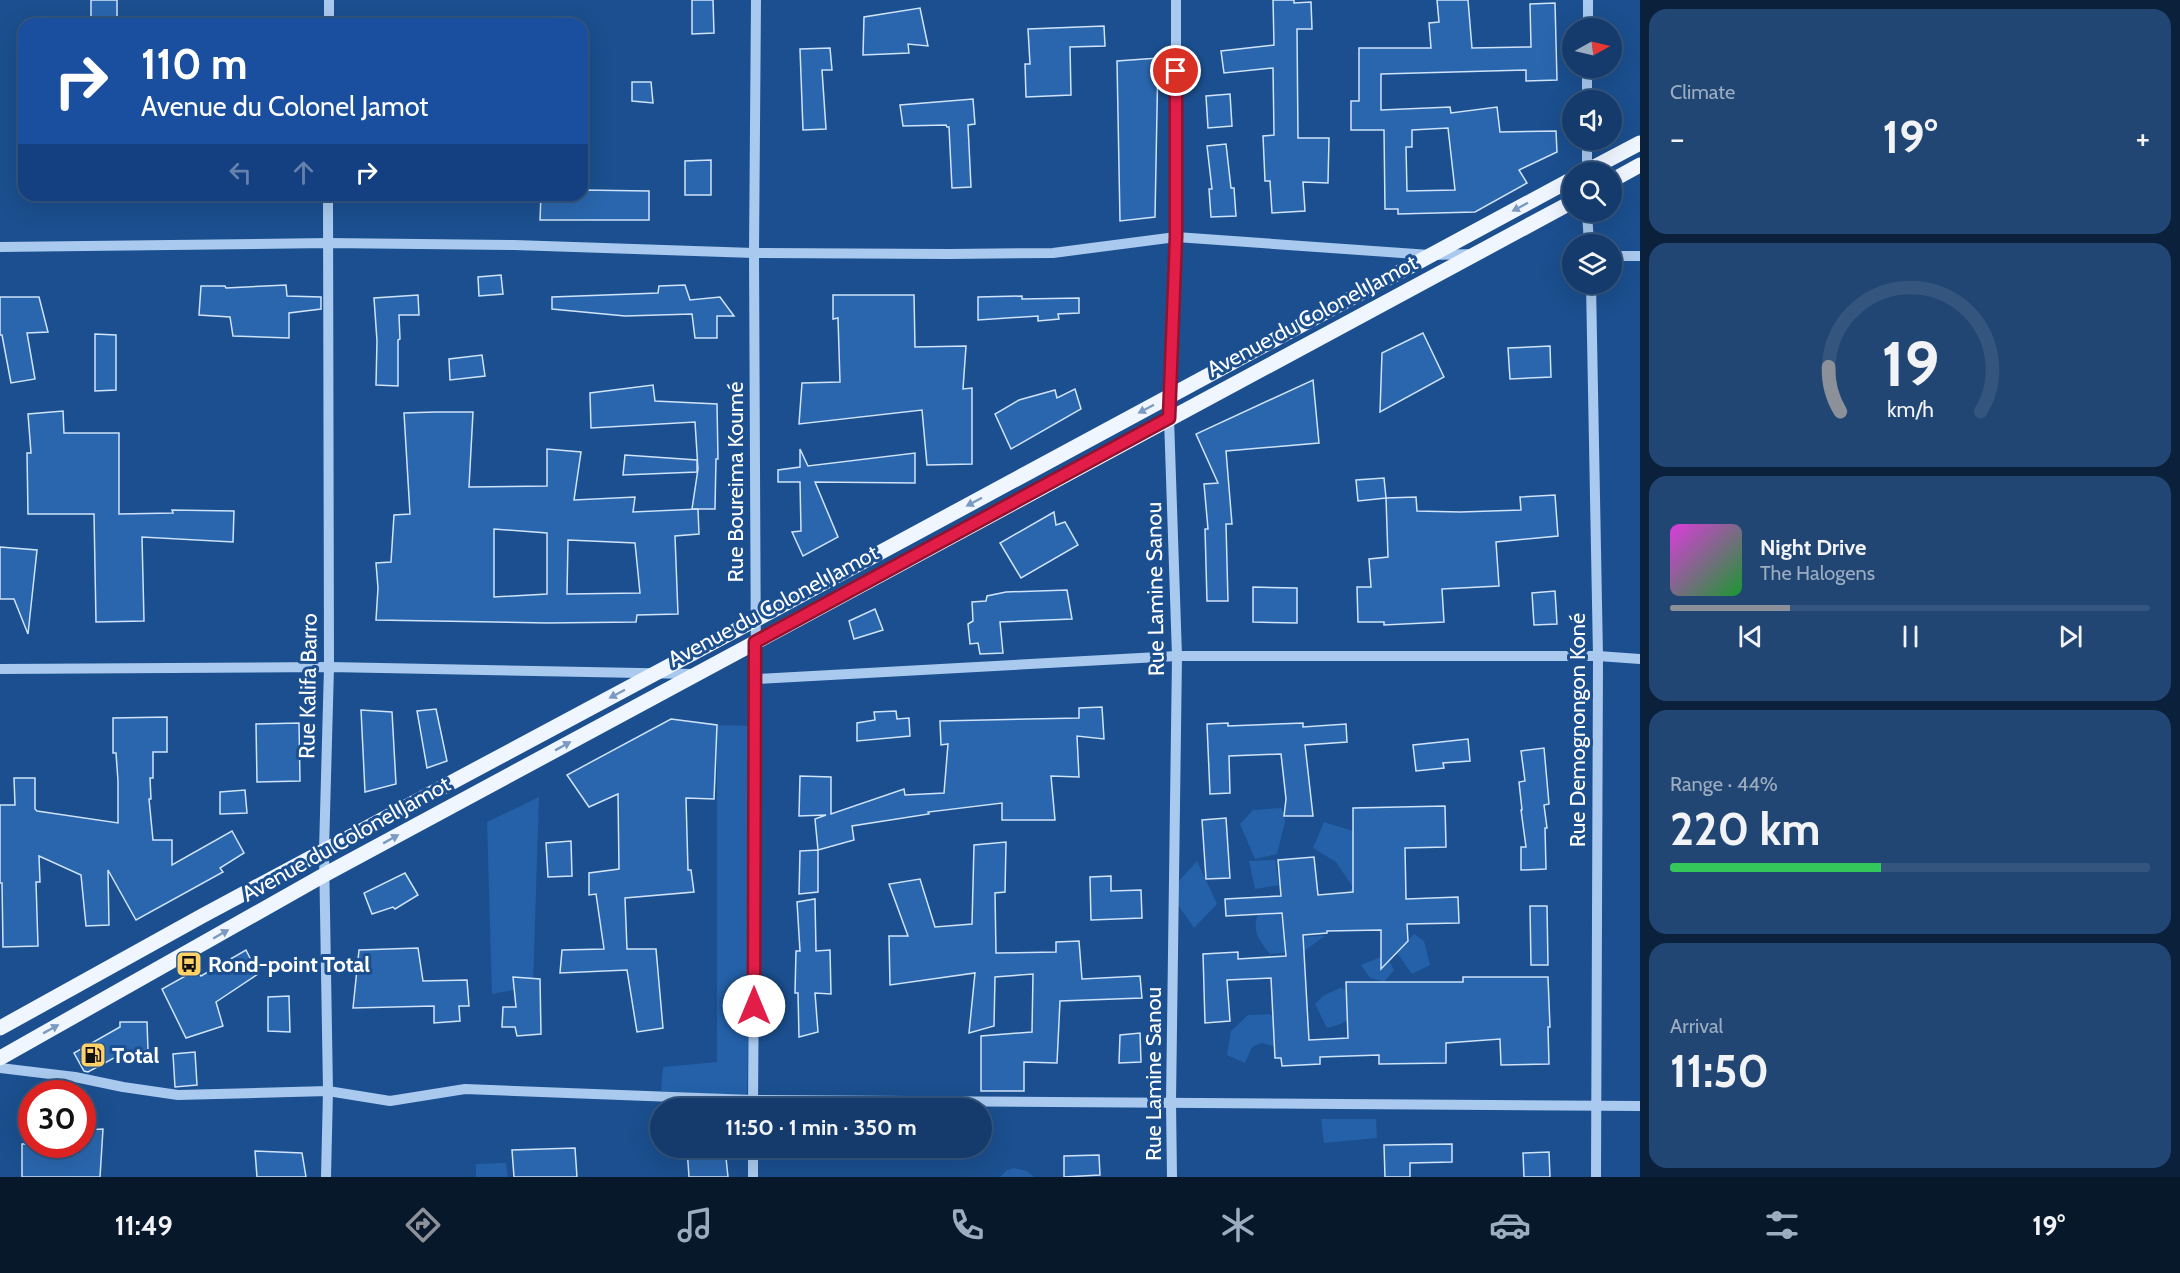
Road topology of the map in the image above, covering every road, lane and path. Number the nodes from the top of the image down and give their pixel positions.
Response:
1 (329, 0) edge
2 (756, 0) edge
3 (1176, 0) edge
4 (1588, 0) edge
5 (329, 18) edge
6 (1588, 18) edge
7 (1640, 143) edge
8 (1605, 162) edge
9 (1640, 165) edge
10 (1622, 174) edge
11 (1562, 184) edge
12 (328, 201) edge
13 (1562, 207) edge
14 (1176, 237) junction
15 (328, 243) junction
16 (0, 247) edge
17 (754, 253) junction
18 (1475, 254) junction
19 (1430, 255) junction
20 (1622, 256) edge
21 (1640, 256) edge
22 (1591, 294) edge
23 (1170, 396) junction
24 (1169, 418) junction
25 (755, 620) junction
26 (755, 642) junction
27 (1177, 656) junction
28 (1598, 656) junction
29 (1640, 658) edge
30 (329, 668) junction
31 (0, 669) edge
32 (655, 674) junction
33 (694, 674) junction
34 (756, 679) junction
35 (324, 851) junction
36 (324, 875) junction
37 (0, 1029) edge
38 (0, 1058) edge
39 (0, 1068) edge
40 (328, 1091) junction
41 (753, 1098) edge
42 (650, 1099) edge
43 (1171, 1102) junction
44 (992, 1103) edge
45 (1595, 1106) junction
46 (1640, 1106) edge
47 (753, 1158) edge
48 (326, 1177) edge
49 (753, 1177) edge
50 (1172, 1177) edge
51 (1596, 1177) edge

1 - 5 street
2 - 17 street, Rue Boureima Koumé
3 - 14 street, Rue Lamine Sanou
4 - 6 street
7 - 8 main road
9 - 10 main road
11 -> 19 main road, Avenue du Colonel Jamot
12 - 15 street, Rue Kalifa Barro
13 - 18 main road, Avenue du Colonel Jamot
14 - 17 street
14 - 19 street
14 - 23 street, Rue Lamine Sanou
15 - 16 street
15 - 17 street
15 - 30 street, Rue Kalifa Barro
17 - 25 street, Rue Boureima Koumé
18 - 19 street
18 - 24 main road, Avenue du Colonel Jamot
19 - 23 main road, Avenue du Colonel Jamot
20 - 21 street
22 - 28 street, Rue Demognongon Koné
23 - 24 street, Rue Lamine Sanou
23 -> 25 main road, Avenue du Colonel Jamot
24 - 26 main road, Avenue du Colonel Jamot
24 - 27 street, Rue Lamine Sanou
25 - 26 street, Rue Boureima Koumé
25 - 32 main road, Avenue du Colonel Jamot
26 - 33 main road, Avenue du Colonel Jamot
26 - 34 street, Rue Boureima Koumé
27 - 28 street
27 - 34 street
27 - 43 street, Rue Lamine Sanou
28 - 29 street
28 - 45 street, Rue Demognongon Koné
30 - 31 street
30 - 32 street
30 - 35 street, Rue Kalifa Barro
32 - 33 street
32 -> 35 main road, Avenue du Colonel Jamot
36 -> 33 main road, Avenue du Colonel Jamot
34 - 41 street, Rue Boureima Koumé
35 - 36 street, Rue Kalifa Barro
35 - 37 main road, Avenue du Colonel Jamot
38 -> 36 main road, Avenue du Colonel Jamot
36 - 40 street, Rue Kalifa Barro
39 - 40 street
40 - 42 street
40 - 48 street, Rue Kalifa Barro
43 - 44 street
43 - 45 street
43 - 50 street, Rue Lamine Sanou
45 - 46 street
45 - 51 street, Rue Demognongon Koné
47 - 49 street

